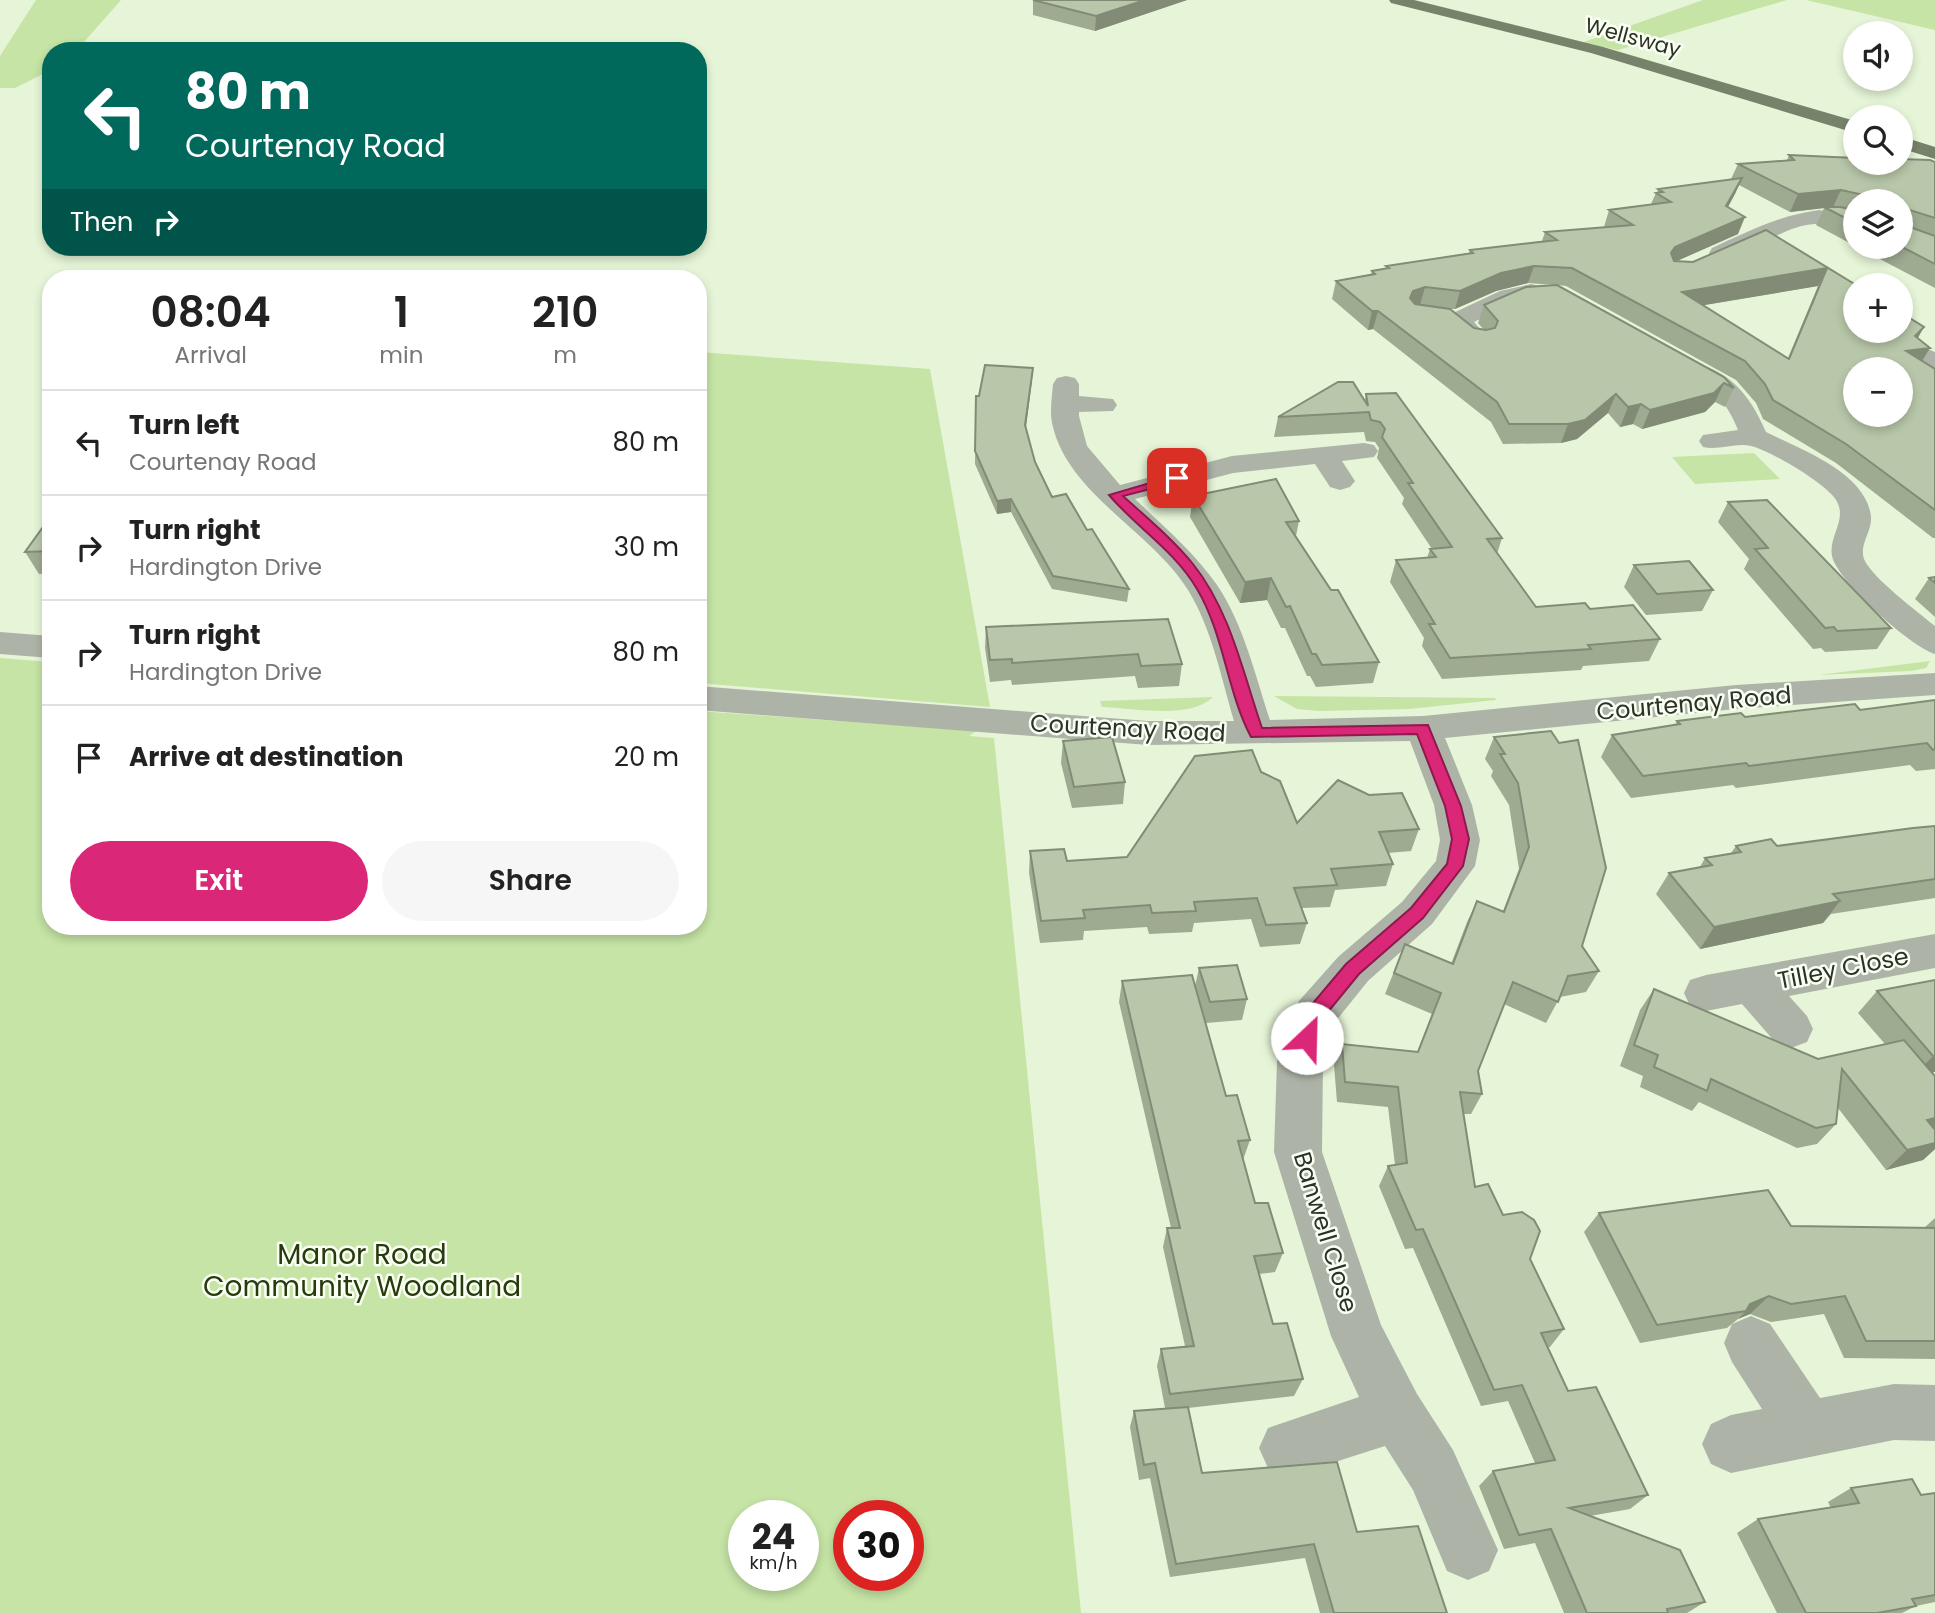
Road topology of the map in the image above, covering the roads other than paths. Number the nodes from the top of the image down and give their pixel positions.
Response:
1 (1396, 0) edge
2 (1843, 123) edge
3 (1913, 151) edge
4 (1930, 162) edge
5 (1843, 215) edge
6 (1706, 257) edge
7 (1557, 293) edge
8 (1478, 340) edge
9 (1666, 356) edge
10 (1104, 405) dead end
11 (1754, 436) junction
12 (1713, 441) dead end
13 (1364, 451) dead end
14 (1324, 454) junction
15 (1340, 481) dead end
16 (1115, 495) junction
17 (0, 643) edge
18 (1935, 643) edge
19 (42, 645) edge
20 (1935, 684) edge
21 (707, 699) edge
22 (1423, 728) junction
23 (1256, 733) junction
24 (1935, 951) edge
25 (1752, 985) junction
26 (1706, 993) dead end
27 (1791, 1029) dead end
28 (1751, 1343) dead end
29 (1935, 1413) edge
30 (1397, 1414) junction
31 (1807, 1429) junction
32 (1731, 1444) dead end
33 (1288, 1448) dead end
34 (1468, 1550) dead end

1 - 2 main road, Wellsway
3 - 4 main road
5 - 6 street
7 - 8 street
9 - 11 street
10 - 16 street
11 - 12 street
11 - 18 street
13 - 14 street
14 - 15 street
14 - 16 street
16 - 23 street
17 - 19 street
20 - 22 street, Courtenay Road
21 - 23 street, Courtenay Road
22 - 23 street, Courtenay Road
22 - 30 street, Banwell Close
24 - 25 street, Tilley Close
25 - 26 street, Tilley Close
25 - 27 street, Tilley Close
28 - 31 street
29 - 31 street
30 - 33 street
30 - 34 street, Banwell Close
31 - 32 street

